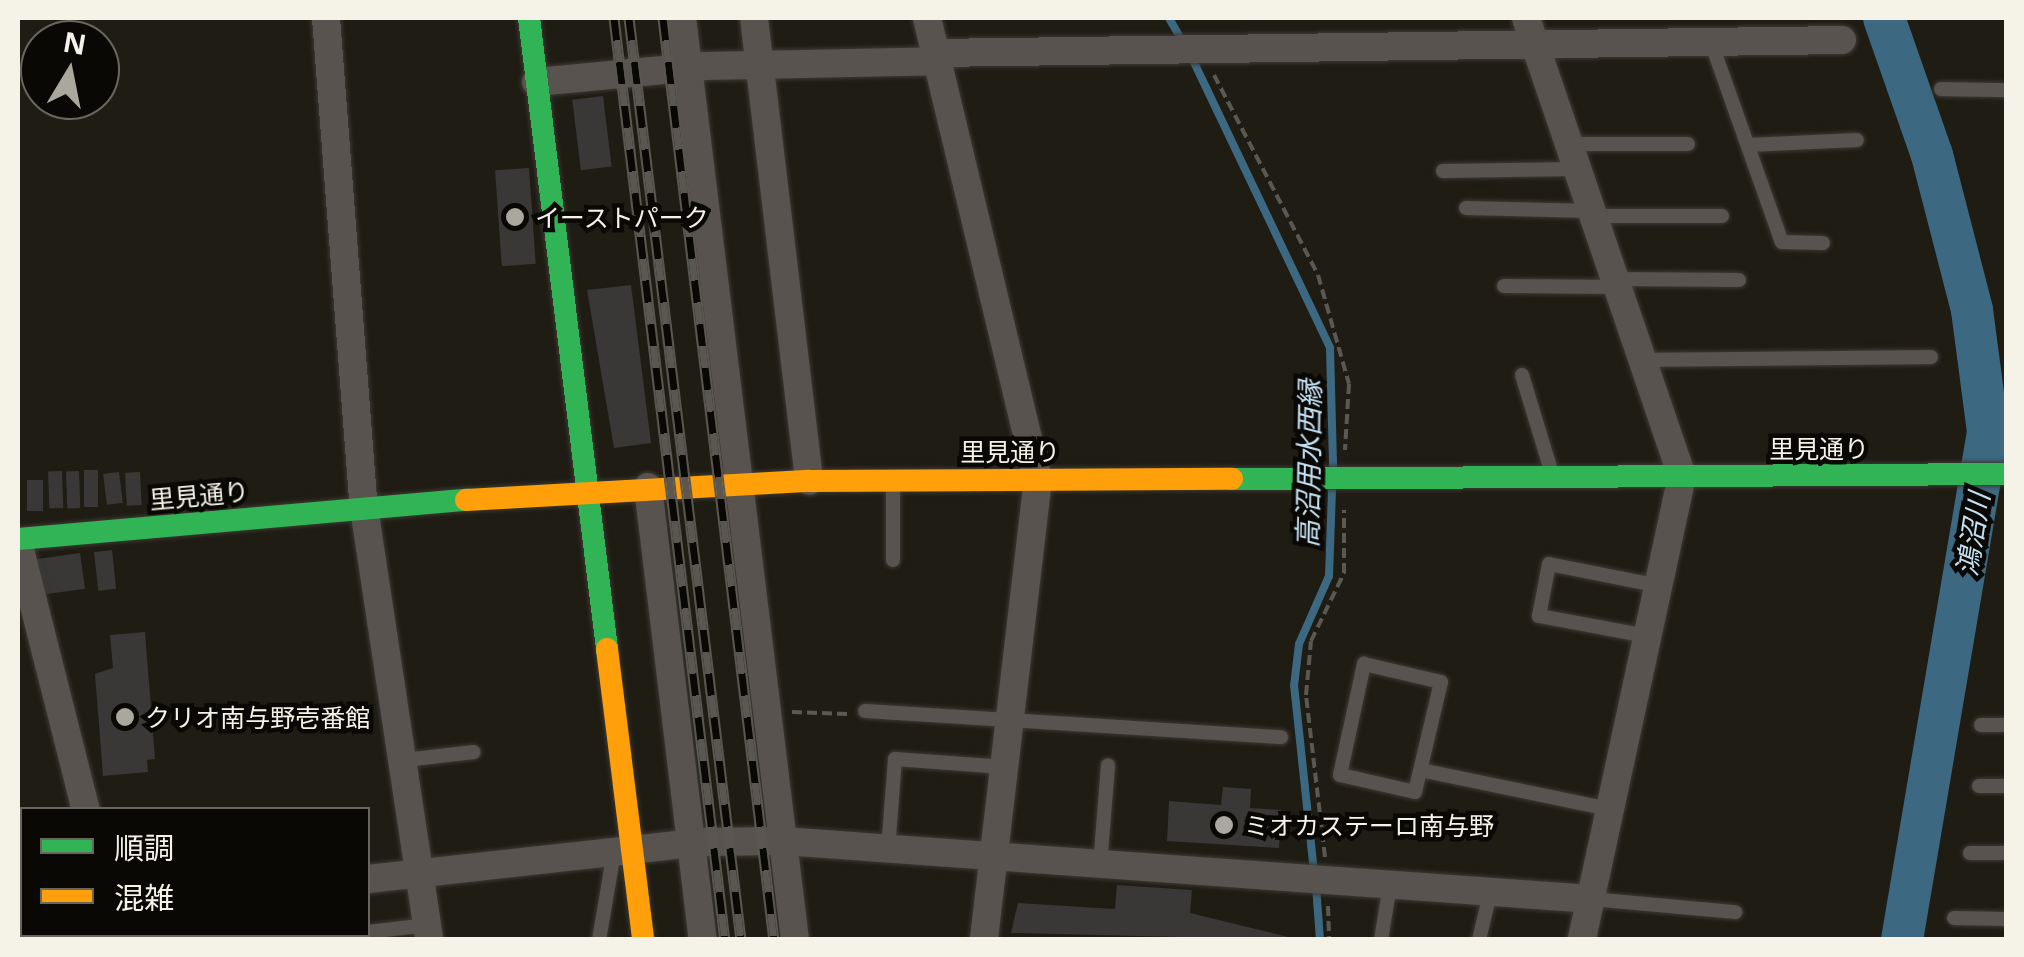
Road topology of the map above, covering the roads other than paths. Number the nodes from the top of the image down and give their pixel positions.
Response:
1 (326, 18) edge
2 (530, 18) edge
3 (682, 18) edge
4 (754, 18) edge
5 (927, 18) edge
6 (1530, 31) edge
7 (1842, 40) dead end
8 (1711, 42) junction
9 (936, 57) junction
10 (760, 67) junction
11 (688, 68) junction
12 (536, 82) junction
13 (1941, 88) dead end
14 (2006, 90) edge
15 (1858, 140) dead end
16 (1688, 144) dead end
17 (1748, 145) junction
18 (1573, 157) junction
19 (1443, 170) dead end
20 (1466, 208) dead end
21 (1593, 213) junction
22 (1722, 216) dead end
23 (1823, 243) dead end
24 (1738, 280) dead end
25 (1616, 283) junction
26 (1504, 286) dead end
27 (1931, 358) dead end
28 (1643, 360) junction
29 (1522, 375) dead end
30 (2005, 474) edge
31 (1682, 476) junction
32 (1554, 478) junction
33 (893, 479) junction
34 (1038, 479) junction
35 (809, 481) junction
36 (740, 484) junction
37 (648, 487) junction
38 (590, 490) junction
39 (364, 508) junction
40 (18, 541) edge
41 (893, 560) dead end
42 (1658, 586) junction
43 (1648, 636) junction
44 (864, 711) road end
45 (1012, 716) junction
46 (1981, 724) dead end
47 (2006, 725) edge
48 (1280, 737) dead end
49 (474, 752) dead end
50 (405, 760) junction
51 (1108, 765) dead end
52 (1006, 766) junction
53 (1421, 770) junction
54 (1980, 786) dead end
55 (2006, 786) edge
56 (85, 807) edge
57 (1610, 809) junction
58 (783, 841) junction
59 (692, 843) junction
60 (623, 850) junction
61 (888, 850) junction
62 (1970, 853) dead end
63 (2006, 853) edge
64 (996, 858) junction
65 (1100, 866) junction
66 (425, 873) junction
67 (370, 879) edge
68 (1390, 886) junction
69 (1490, 893) junction
70 (1591, 900) junction
71 (1734, 912) dead end
72 (1954, 918) dead end
73 (2006, 919) edge
74 (370, 932) edge
75 (429, 932) edge
76 (599, 940) edge
77 (643, 940) edge
78 (703, 940) edge
79 (795, 940) edge
80 (984, 940) edge
81 (1381, 940) edge
82 (1479, 940) edge
83 (1582, 940) edge

1 - 39 street
2 - 12 street
3 - 11 street
4 - 10 street
5 - 9 street
6 - 8 street
6 - 9 street
6 - 18 street
7 - 8 street
8 - 17 lane
9 - 10 street
9 - 34 street
10 - 11 street
10 - 35 street
11 - 12 street
11 - 36 street
12 - 38 street
13 - 14 lane
15 - 17 lane
16 - 18 lane
17 - 23 lane
18 - 19 lane
18 - 21 street
20 - 21 lane
21 - 22 lane
21 - 25 street
24 - 25 lane
25 - 26 lane
25 - 28 street
27 - 28 lane
28 - 31 street
29 - 32 lane
30 - 31 street, 里見通り
31 - 32 street, 里見通り
31 - 42 street
32 - 34 street, 里見通り
33 - 34 street, 里見通り
33 - 35 street, 里見通り
33 - 41 lane
34 - 45 street
35 - 36 street, 里見通り
36 - 37 street, 里見通り
36 - 58 street
37 - 38 street, 里見通り
37 - 59 street
38 - 39 street, 里見通り
38 - 60 street
39 - 40 street, 里見通り
39 - 50 street
40 - 56 street
42 - 43 street
42 - 43 lane
43 - 57 street
44 - 45 lane
45 - 48 lane
45 - 52 street
46 - 47 lane
49 - 50 lane
50 - 66 street
51 - 65 lane
52 - 61 lane
52 - 64 street
53 - 53 lane
53 - 57 lane
54 - 55 lane
57 - 70 street
58 - 59 street
58 - 61 street
58 - 79 street
59 - 60 street
59 - 78 street
60 - 66 street
60 - 76 lane
60 - 77 street
61 - 64 street
62 - 63 lane
64 - 65 street
64 - 80 street
65 - 68 street
66 - 67 street
66 - 75 street
68 - 69 street
68 - 81 lane
69 - 70 street
69 - 82 lane
70 - 71 lane
70 - 83 street
72 - 73 lane
74 - 75 lane

